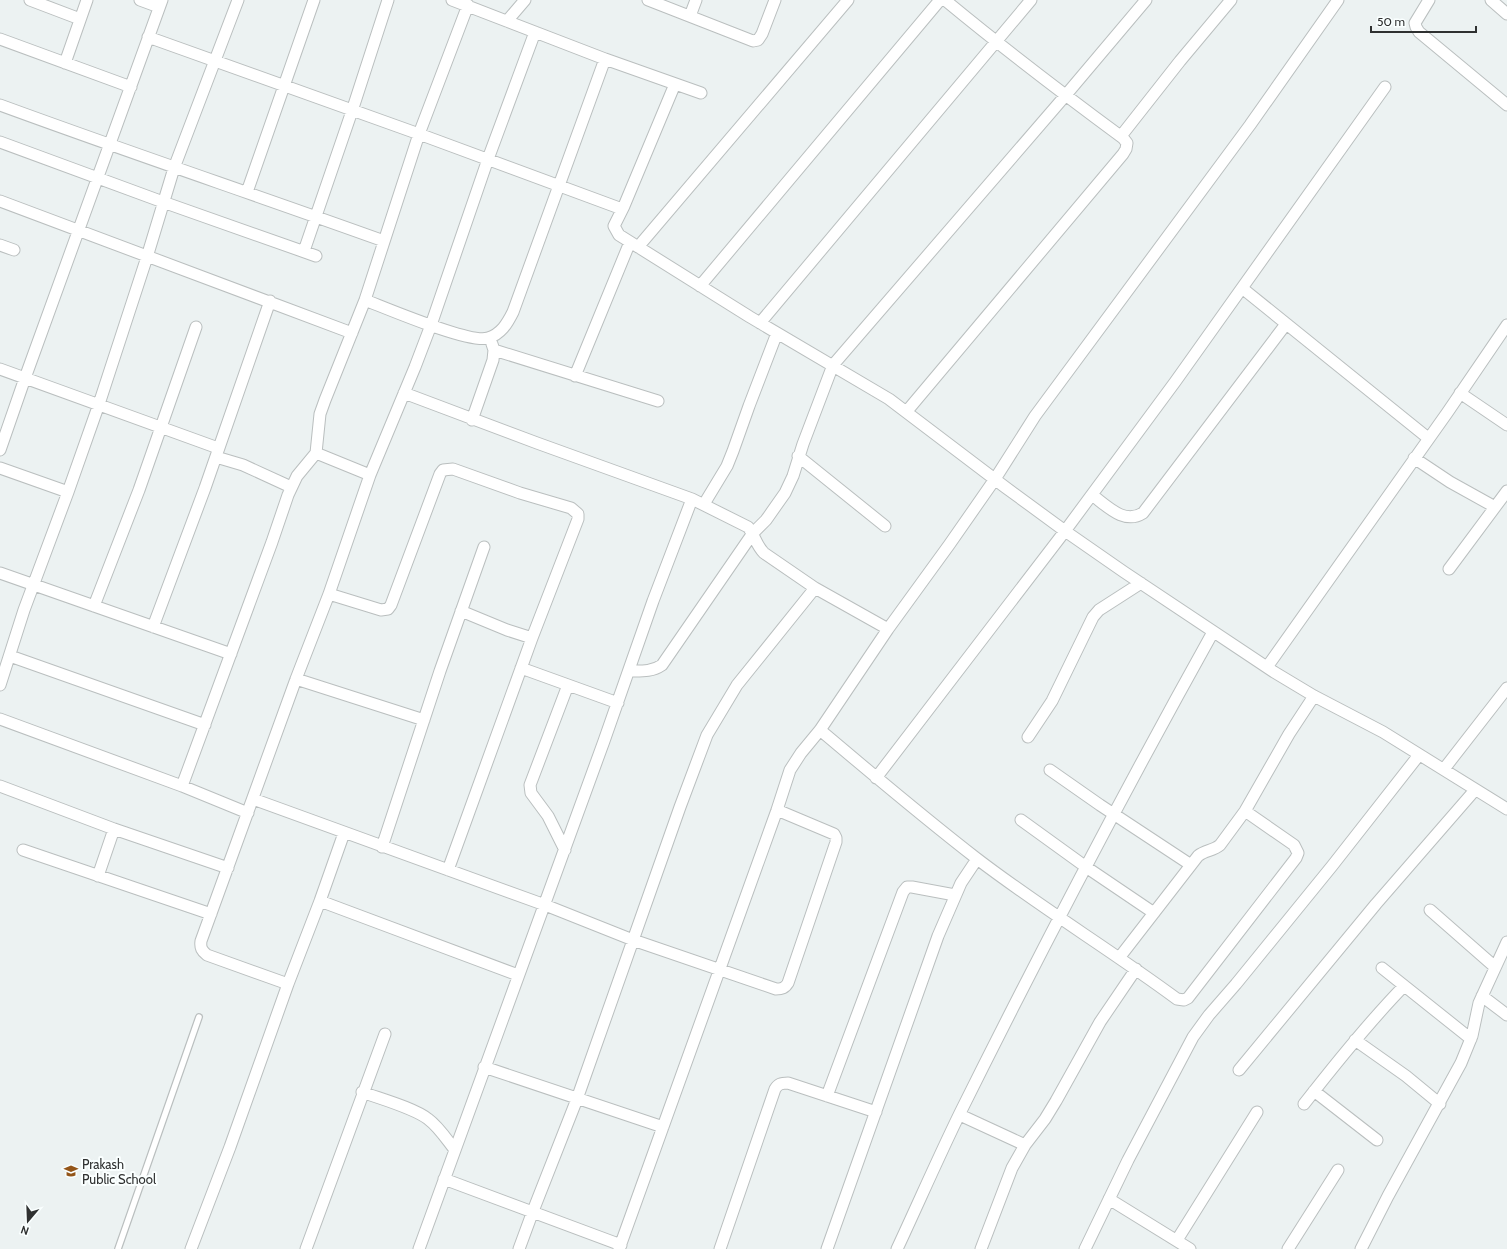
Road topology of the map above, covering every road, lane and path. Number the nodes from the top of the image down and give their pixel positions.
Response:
1 (30, 0) edge
2 (87, 0) edge
3 (140, 0) edge
4 (238, 0) edge
5 (314, 0) edge
6 (388, 0) edge
7 (525, 0) edge
8 (648, 0) edge
9 (696, 0) edge
10 (775, 0) edge
11 (848, 0) edge
12 (940, 0) edge
13 (945, 0) edge
14 (1031, 0) edge
15 (1146, 0) edge
16 (1231, 0) edge
17 (1338, 0) edge
18 (1429, 0) edge
19 (1491, 0) edge
20 (459, 2) edge
21 (161, 4) edge
22 (1507, 14) edge
23 (690, 16) junction
24 (80, 19) junction
25 (507, 21) junction
26 (535, 32) junction
27 (148, 37) junction
28 (0, 39) edge
29 (995, 42) junction
30 (605, 59) junction
31 (215, 60) junction
32 (64, 63) junction
33 (675, 84) junction
34 (283, 86) junction
35 (131, 87) junction
36 (1385, 87) dead end
37 (701, 93) dead end
38 (1065, 96) junction
39 (0, 105) edge
40 (1507, 105) edge
41 (352, 111) junction
42 (419, 134) junction
43 (1121, 136) junction
44 (0, 142) edge
45 (110, 146) junction
46 (488, 159) junction
47 (174, 168) junction
48 (98, 177) junction
49 (560, 186) junction
50 (247, 192) junction
51 (0, 201) edge
52 (163, 202) junction
53 (622, 209) junction
54 (315, 216) junction
55 (79, 230) junction
56 (384, 241) junction
57 (0, 245) edge
58 (634, 245) junction
59 (14, 250) dead end
60 (304, 251) junction
61 (147, 256) junction
62 (316, 256) dead end
63 (700, 286) junction
64 (1242, 288) junction
65 (365, 300) junction
66 (270, 301) junction
67 (760, 323) junction
68 (1286, 324) junction
69 (431, 325) junction
70 (196, 327) dead end
71 (1506, 330) edge
72 (352, 333) junction
73 (777, 333) junction
74 (490, 338) junction
75 (494, 350) junction
76 (833, 365) junction
77 (0, 369) edge
78 (575, 376) junction
79 (24, 378) junction
80 (404, 393) junction
81 (1460, 393) junction
82 (658, 401) dead end
83 (99, 404) junction
84 (907, 411) junction
85 (472, 420) junction
86 (1507, 424) edge
87 (161, 427) junction
88 (1428, 438) junction
89 (0, 450) edge
90 (217, 452) junction
91 (316, 453) junction
92 (798, 456) junction
93 (1414, 458) junction
94 (0, 468) edge
95 (370, 475) junction
96 (995, 479) junction
97 (291, 487) junction
98 (1507, 491) edge
99 (68, 492) junction
100 (1092, 495) junction
101 (692, 499) junction
102 (704, 504) junction
103 (1495, 507) junction
104 (884, 526) dead end
105 (1065, 531) junction
106 (753, 534) junction
107 (484, 547) dead end
108 (1449, 568) dead end
109 (0, 573) edge
110 (1141, 583) junction
111 (33, 584) junction
112 (815, 588) junction
113 (329, 594) junction
114 (94, 606) junction
115 (461, 610) junction
116 (153, 627) junction
117 (888, 629) junction
118 (1214, 632) junction
119 (532, 638) junction
120 (230, 654) junction
121 (10, 656) junction
122 (1267, 667) junction
123 (521, 668) junction
124 (629, 671) junction
125 (296, 679) junction
126 (0, 685) edge
127 (568, 685) junction
128 (1507, 688) edge
129 (1314, 696) junction
130 (618, 703) junction
131 (0, 719) edge
132 (424, 720) junction
133 (205, 725) junction
134 (820, 730) junction
135 (1028, 737) dead end
136 (1419, 755) junction
137 (1444, 769) junction
138 (1050, 770) dead end
139 (876, 778) junction
140 (0, 786) edge
141 (182, 786) junction
142 (1476, 790) junction
143 (253, 799) junction
144 (1507, 809) edge
145 (777, 810) junction
146 (1245, 812) junction
147 (248, 813) junction
148 (1113, 814) junction
149 (1021, 820) dead end
150 (114, 829) junction
151 (344, 833) junction
152 (382, 847) junction
153 (23, 850) dead end
154 (565, 850) junction
155 (977, 859) junction
156 (1191, 865) junction
157 (1086, 867) junction
158 (228, 868) junction
159 (448, 870) junction
160 (98, 876) junction
161 (955, 895) junction
162 (320, 901) junction
163 (545, 905) junction
164 (1430, 910) dead end
165 (1154, 913) junction
166 (211, 914) junction
167 (1060, 917) junction
168 (633, 940) junction
169 (1507, 942) edge
170 (1119, 958) junction
171 (1382, 968) dead end
172 (1495, 968) junction
173 (719, 969) junction
174 (1136, 969) junction
175 (518, 975) junction
176 (288, 984) junction
177 (1404, 986) junction
178 (1482, 996) junction
179 (1507, 1015) edge
180 (199, 1017) dead end
181 (385, 1034) dead end
182 (1471, 1039) junction
183 (1355, 1040) junction
184 (484, 1067) junction
185 (1239, 1070) dead end
186 (1314, 1091) junction
187 (362, 1092) junction
188 (827, 1096) junction
189 (577, 1099) junction
190 (1304, 1104) dead end
191 (1440, 1104) junction
192 (876, 1112) junction
193 (1257, 1112) dead end
194 (960, 1115) junction
195 (663, 1128) junction
196 (1377, 1140) dead end
197 (1025, 1145) junction
198 (455, 1150) junction
199 (1338, 1170) dead end
200 (444, 1179) junction
201 (1109, 1199) junction
202 (532, 1211) junction
203 (1177, 1240) junction
204 (620, 1247) edge
205 (118, 1249) edge
206 (191, 1249) edge
207 (306, 1249) edge
208 (419, 1249) edge
209 (519, 1249) edge
210 (720, 1249) edge
211 (827, 1249) edge
212 (897, 1249) edge
213 (981, 1249) edge
214 (1085, 1249) edge
215 (1190, 1249) edge
216 (1288, 1249) edge
217 (1361, 1249) edge

1 - 24 street
2 - 24 street
3 - 21 street
4 - 31 street
5 - 34 street
6 - 41 street
7 - 25 street
8 - 23 street
9 - 23 street
10 - 23 street
11 - 58 street
12 - 63 street
13 - 29 street
14 - 29 street
15 - 38 street
16 - 43 street
17 - 96 street
18 - 40 street
19 - 22 street
20 - 25 street
20 - 42 street
21 - 27 street
24 - 32 street
25 - 26 street
26 - 30 street
26 - 46 street
27 - 31 street
27 - 35 street
28 - 32 street
29 - 38 street
29 - 67 street
30 - 33 street
30 - 49 street
31 - 34 street
31 - 47 street
32 - 35 street
33 - 37 street
33 - 53 street
34 - 41 street
34 - 50 street
35 - 45 street
36 - 64 street
38 - 43 street
38 - 76 street
39 - 45 street
41 - 42 street
41 - 54 street
42 - 46 street
42 - 56 street
43 - 84 street
44 - 48 street
45 - 47 street
45 - 48 street
46 - 49 street
46 - 69 street
47 - 50 street
47 - 52 street
48 - 52 street
48 - 55 street
49 - 53 street
49 - 74 street
50 - 54 street
51 - 55 street
52 - 60 street
52 - 61 street
53 - 58 street
54 - 56 street
54 - 60 street
55 - 61 street
55 - 79 street
56 - 65 street
57 - 59 street
58 - 63 street
58 - 78 street
60 - 62 street
61 - 66 street
61 - 83 street
63 - 67 street
64 - 68 street
64 - 100 street
65 - 69 street
65 - 72 street
66 - 72 street
66 - 90 street
67 - 73 street
68 - 88 street
68 - 100 street
69 - 74 street
69 - 80 street
70 - 87 street
71 - 81 street
72 - 91 street
73 - 76 street
73 - 102 street
74 - 75 street
75 - 78 street
75 - 85 street
76 - 84 street
76 - 92 street
77 - 79 street
78 - 82 street
79 - 83 street
79 - 89 street
80 - 85 street
80 - 95 street
81 - 86 street
81 - 88 street
83 - 87 street
83 - 99 street
84 - 96 street
85 - 101 street
87 - 90 street
87 - 114 street
88 - 93 street
90 - 97 street
90 - 116 street
91 - 95 street
91 - 97 street
92 - 104 street
92 - 106 street
93 - 103 street
93 - 122 street
94 - 99 street
95 - 113 street
96 - 105 street
96 - 117 street
97 - 120 street
98 - 103 street
99 - 111 street
100 - 105 street
101 - 102 street
101 - 124 street
102 - 106 street
103 - 108 street
105 - 110 street
105 - 139 street
106 - 112 street
106 - 124 street
107 - 115 street
109 - 111 street
110 - 118 street
110 - 135 street
111 - 114 street
111 - 121 street
112 - 117 street
112 - 168 street
113 - 119 street
113 - 125 street
114 - 116 street
115 - 119 street
115 - 132 street
116 - 120 street
117 - 134 street
118 - 122 street
118 - 148 street
119 - 123 street
120 - 133 street
121 - 126 street
121 - 133 street
122 - 129 street
123 - 127 street
123 - 159 street
124 - 130 street
125 - 132 street
125 - 143 street
127 - 130 street
127 - 154 street
128 - 137 street
129 - 136 street
129 - 146 street
130 - 154 street
131 - 141 street
132 - 152 street
133 - 141 street
134 - 139 street
134 - 145 street
136 - 137 street
136 - 201 street
137 - 142 street
138 - 148 street
139 - 155 street
140 - 150 street
141 - 147 street
142 - 144 street
142 - 185 street
143 - 147 street
143 - 151 street
145 - 173 street
145 - 173 street
146 - 156 street
146 - 174 street
147 - 158 street
148 - 156 street
148 - 157 street
149 - 157 street
150 - 158 street
150 - 160 street
151 - 152 street
151 - 162 street
152 - 159 street
153 - 160 street
154 - 163 street
155 - 161 street
155 - 167 street
156 - 165 street
157 - 165 street
157 - 167 street
158 - 166 street
159 - 163 street
160 - 166 street
161 - 188 street
161 - 192 street
162 - 175 street
162 - 176 street
163 - 168 street
163 - 175 street
164 - 172 street
165 - 170 street
166 - 176 street
167 - 170 street
167 - 194 street
168 - 173 street
168 - 189 street
169 - 172 street
170 - 174 street
171 - 177 street
172 - 178 street
173 - 195 street
174 - 197 street
175 - 184 street
176 - 206 street
177 - 182 street
177 - 183 street
178 - 179 street
178 - 182 street
180 - 205 lane
181 - 187 street
182 - 191 street
183 - 186 street
183 - 191 street
184 - 189 street
184 - 198 street
186 - 190 street
186 - 196 street
187 - 198 street
187 - 207 street
188 - 192 street
188 - 210 street
189 - 195 street
189 - 202 street
191 - 217 street
192 - 211 street
193 - 203 street
194 - 197 street
194 - 212 street
195 - 204 street
197 - 213 street
198 - 200 street
199 - 216 street
200 - 202 street
200 - 208 street
201 - 203 street
201 - 214 street
202 - 204 street
202 - 209 street
203 - 215 street

